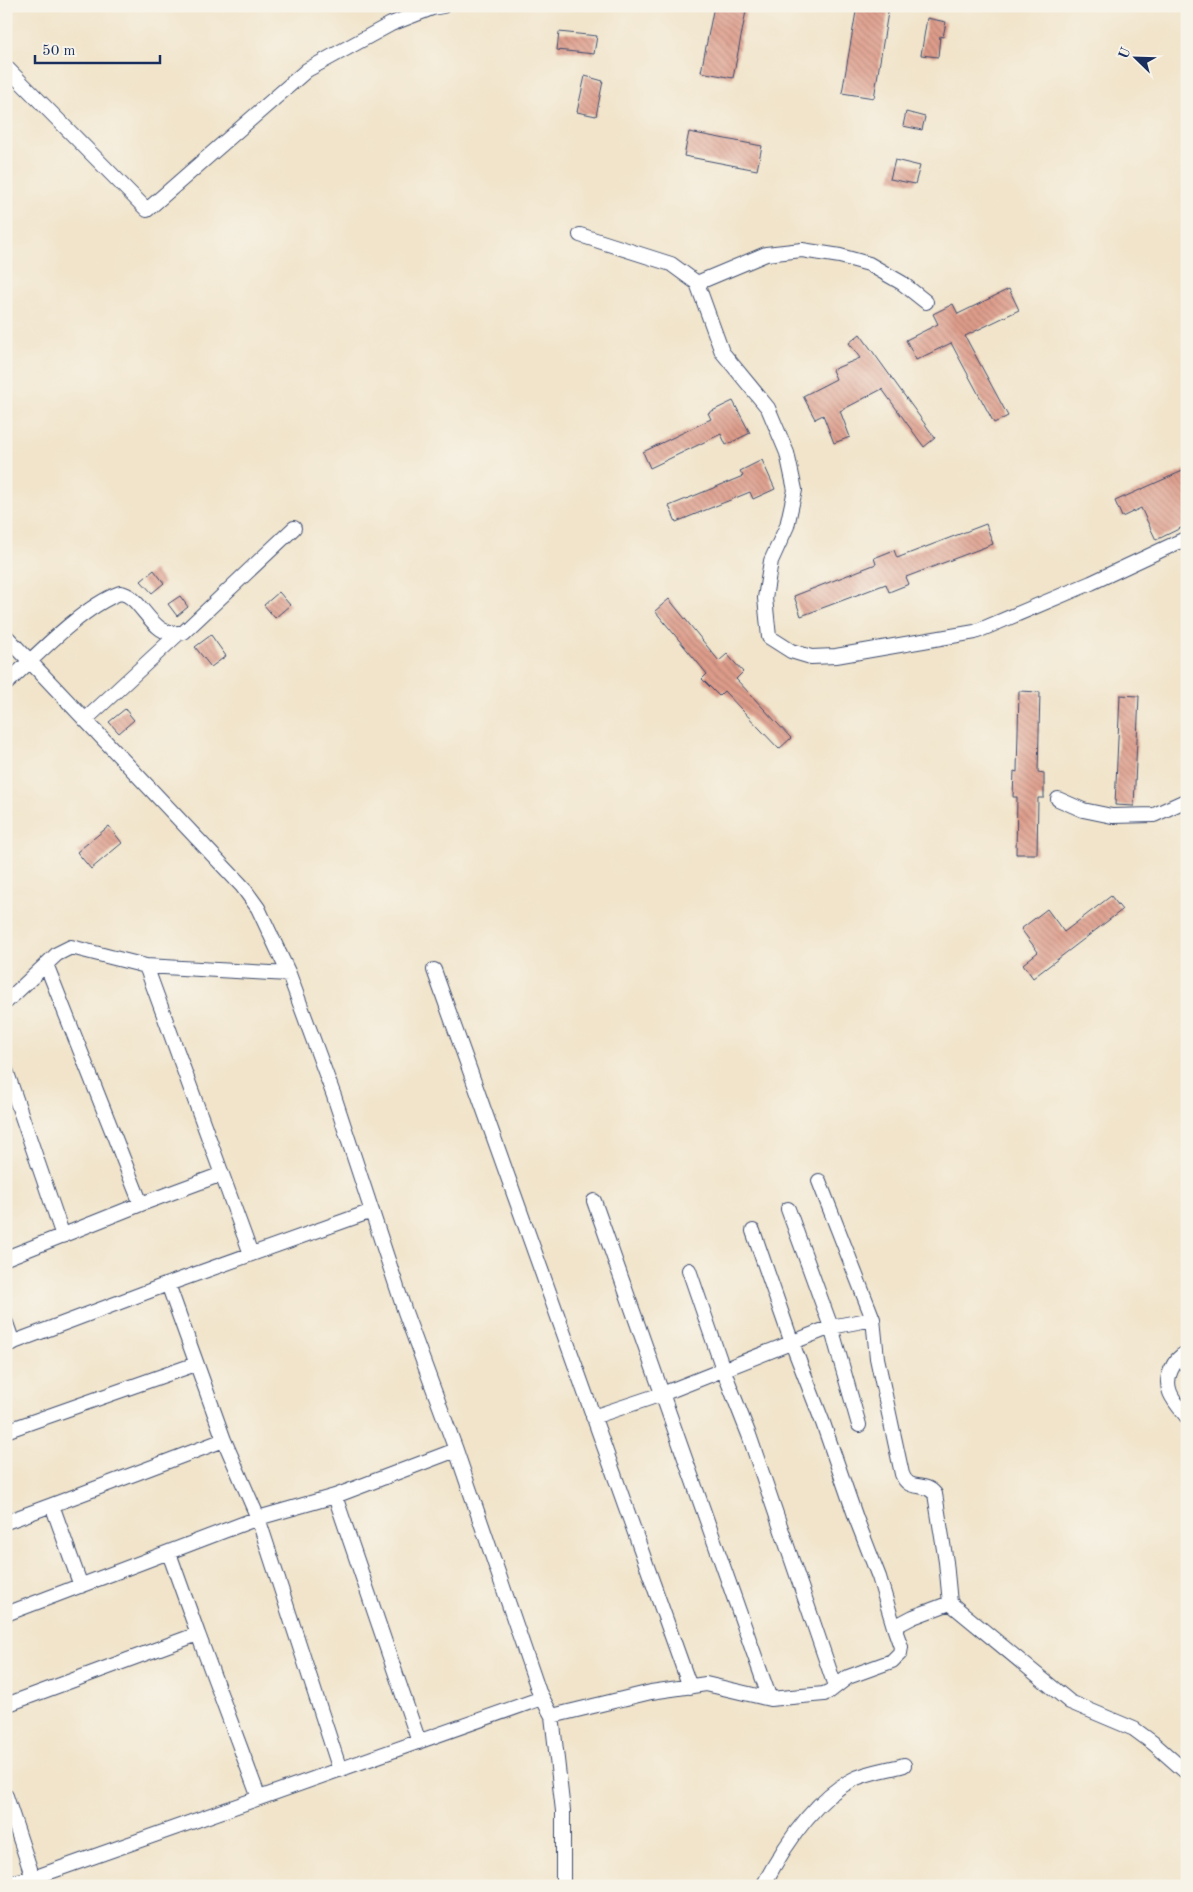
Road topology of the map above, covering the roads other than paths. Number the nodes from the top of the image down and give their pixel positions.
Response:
1 (443, 6) edge
2 (6, 67) edge
3 (580, 235) dead end
4 (697, 283) junction
5 (926, 302) dead end
6 (294, 528) dead end
7 (1187, 538) edge
8 (180, 634) junction
9 (6, 636) edge
10 (30, 662) junction
11 (6, 684) edge
12 (85, 720) junction
13 (1058, 799) dead end
14 (1187, 800) edge
15 (46, 964) junction
16 (146, 966) junction
17 (434, 970) dead end
18 (289, 974) junction
19 (6, 1002) edge
20 (6, 1070) edge
21 (222, 1174) junction
22 (819, 1181) dead end
23 (594, 1201) dead end
24 (141, 1204) junction
25 (788, 1209) dead end
26 (372, 1211) junction
27 (753, 1231) dead end
28 (63, 1236) junction
29 (251, 1254) junction
30 (6, 1258) edge
31 (689, 1270) dead end
32 (168, 1284) junction
33 (873, 1319) junction
34 (6, 1323) edge
35 (831, 1327) junction
36 (792, 1343) junction
37 (10, 1344) edge
38 (1187, 1352) edge
39 (196, 1364) junction
40 (723, 1369) junction
41 (662, 1394) junction
42 (593, 1417) junction
43 (1187, 1417) edge
44 (859, 1425) dead end
45 (6, 1431) edge
46 (224, 1440) junction
47 (456, 1450) junction
48 (335, 1496) junction
49 (52, 1505) junction
50 (258, 1518) junction
51 (6, 1522) edge
52 (169, 1553) junction
53 (81, 1586) junction
54 (950, 1603) junction
55 (6, 1614) edge
56 (894, 1627) junction
57 (198, 1634) junction
58 (835, 1686) junction
59 (690, 1687) junction
60 (542, 1698) junction
61 (770, 1699) junction
62 (6, 1705) edge
63 (552, 1716) junction
64 (419, 1742) junction
65 (904, 1765) dead end
66 (340, 1770) junction
67 (1187, 1773) edge
68 (6, 1796) edge
69 (259, 1798) junction
70 (33, 1878) junction
71 (13, 1883) edge
72 (48, 1886) edge
73 (563, 1886) edge
74 (763, 1886) edge

1 - 2 street
3 - 4 street
4 - 5 street
4 - 7 street
6 - 8 street
8 - 10 street
8 - 12 street
9 - 10 street
10 - 11 street
10 - 12 street
12 - 18 street
13 - 14 street
15 - 16 street
15 - 19 street
15 - 24 street
16 - 18 street
16 - 21 street
17 - 42 street
18 - 26 street
20 - 28 street
21 - 24 street
21 - 29 street
22 - 33 street
23 - 41 street
24 - 28 street
25 - 35 street
26 - 29 street
26 - 47 street
27 - 36 street
28 - 30 street
29 - 32 street
31 - 40 street
32 - 37 street
32 - 39 street
33 - 35 street
33 - 54 street
34 - 37 street
35 - 36 street
35 - 44 street
36 - 40 street
36 - 56 street
38 - 43 street
39 - 45 street
39 - 46 street
40 - 41 street
40 - 58 street
41 - 42 street
41 - 61 street
42 - 59 street
46 - 49 street
46 - 50 street
47 - 48 street
47 - 60 street
48 - 50 street
48 - 64 street
49 - 51 street
49 - 53 street
50 - 52 street
50 - 66 street
52 - 53 street
52 - 57 street
53 - 55 street
54 - 56 street
54 - 67 street
56 - 58 street
57 - 62 street
57 - 69 street
58 - 61 street
59 - 61 street
59 - 63 street
60 - 63 street
60 - 64 street
63 - 73 street
64 - 66 street
65 - 74 street
66 - 69 street
68 - 70 street
69 - 70 street
70 - 71 street
70 - 72 street

